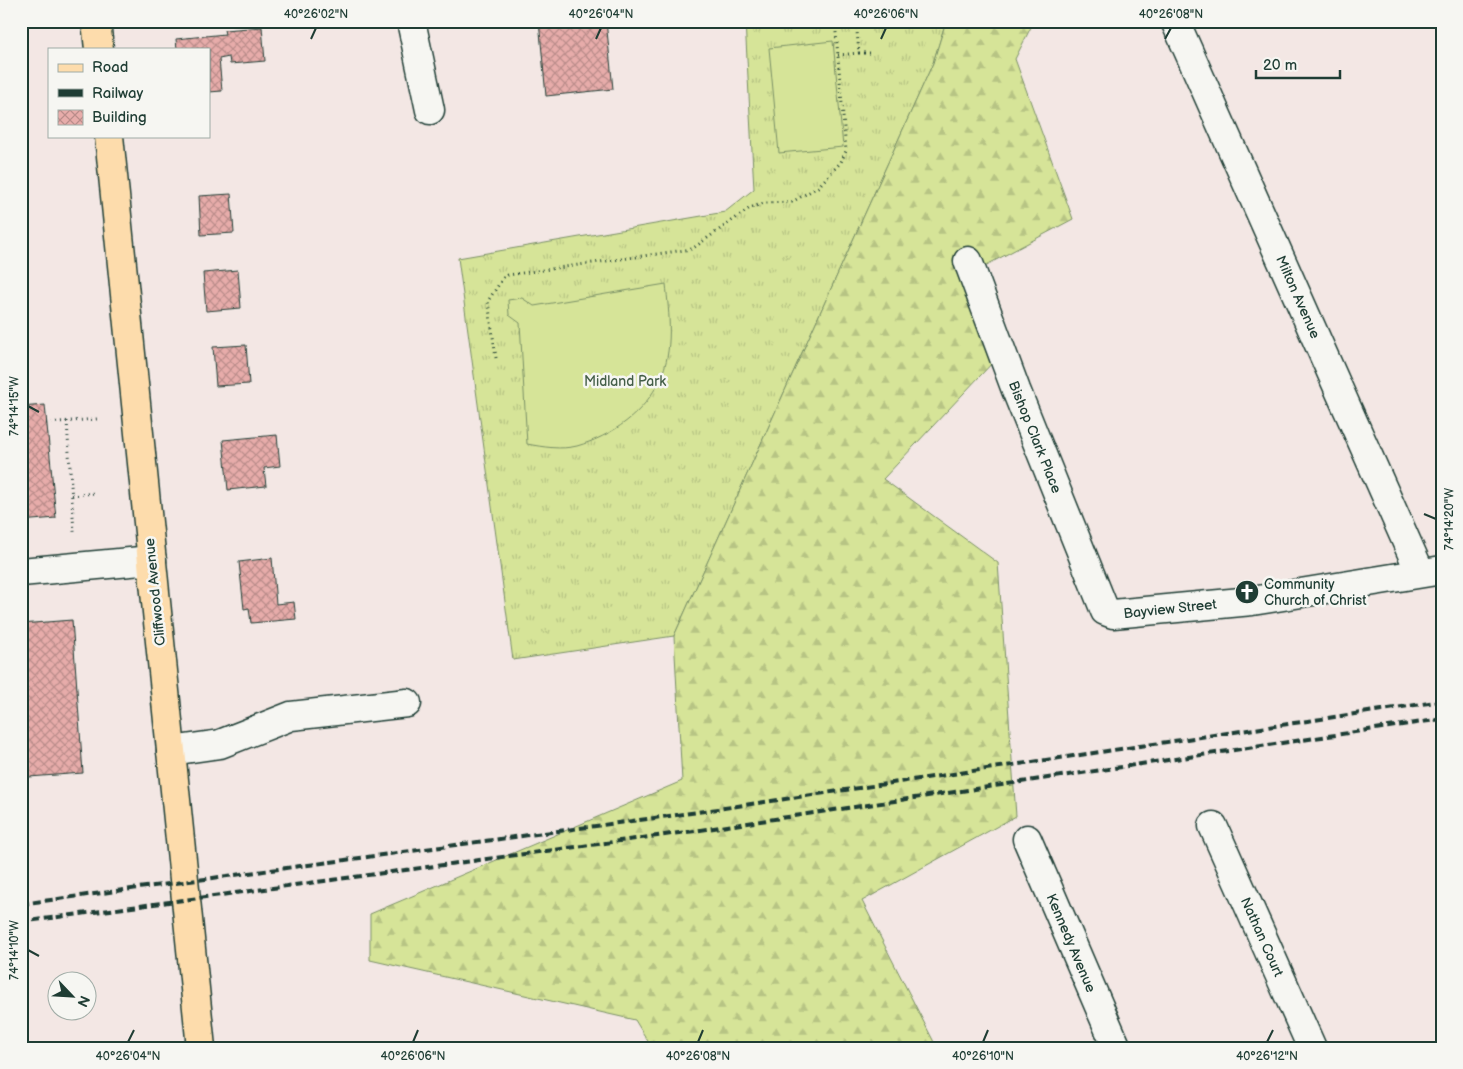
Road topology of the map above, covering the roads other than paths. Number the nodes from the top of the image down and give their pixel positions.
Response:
1 (96, 21) edge
2 (411, 21) edge
3 (1175, 21) edge
4 (99, 48) edge
5 (430, 110) dead end
6 (109, 138) edge
7 (968, 261) dead end
8 (152, 560) junction
9 (1431, 571) edge
10 (21, 572) edge
11 (1105, 611) joint
12 (407, 703) dead end
13 (171, 751) junction
14 (1213, 826) dead end
15 (1027, 839) dead end
16 (201, 1048) edge
17 (1117, 1048) edge
18 (1312, 1048) edge

1 - 4 main road
2 - 5 street
3 - 9 street, Milton Avenue
6 - 8 main road, Cliffwood Avenue
7 - 11 street, Bishop Clark Place
8 - 10 street
8 - 13 main road, Cliffwood Avenue
9 - 11 street, Bayview Street
12 - 13 street
13 - 16 main road, Cliffwood Avenue
14 - 18 street, Nathan Court
15 - 17 street, Kennedy Avenue

